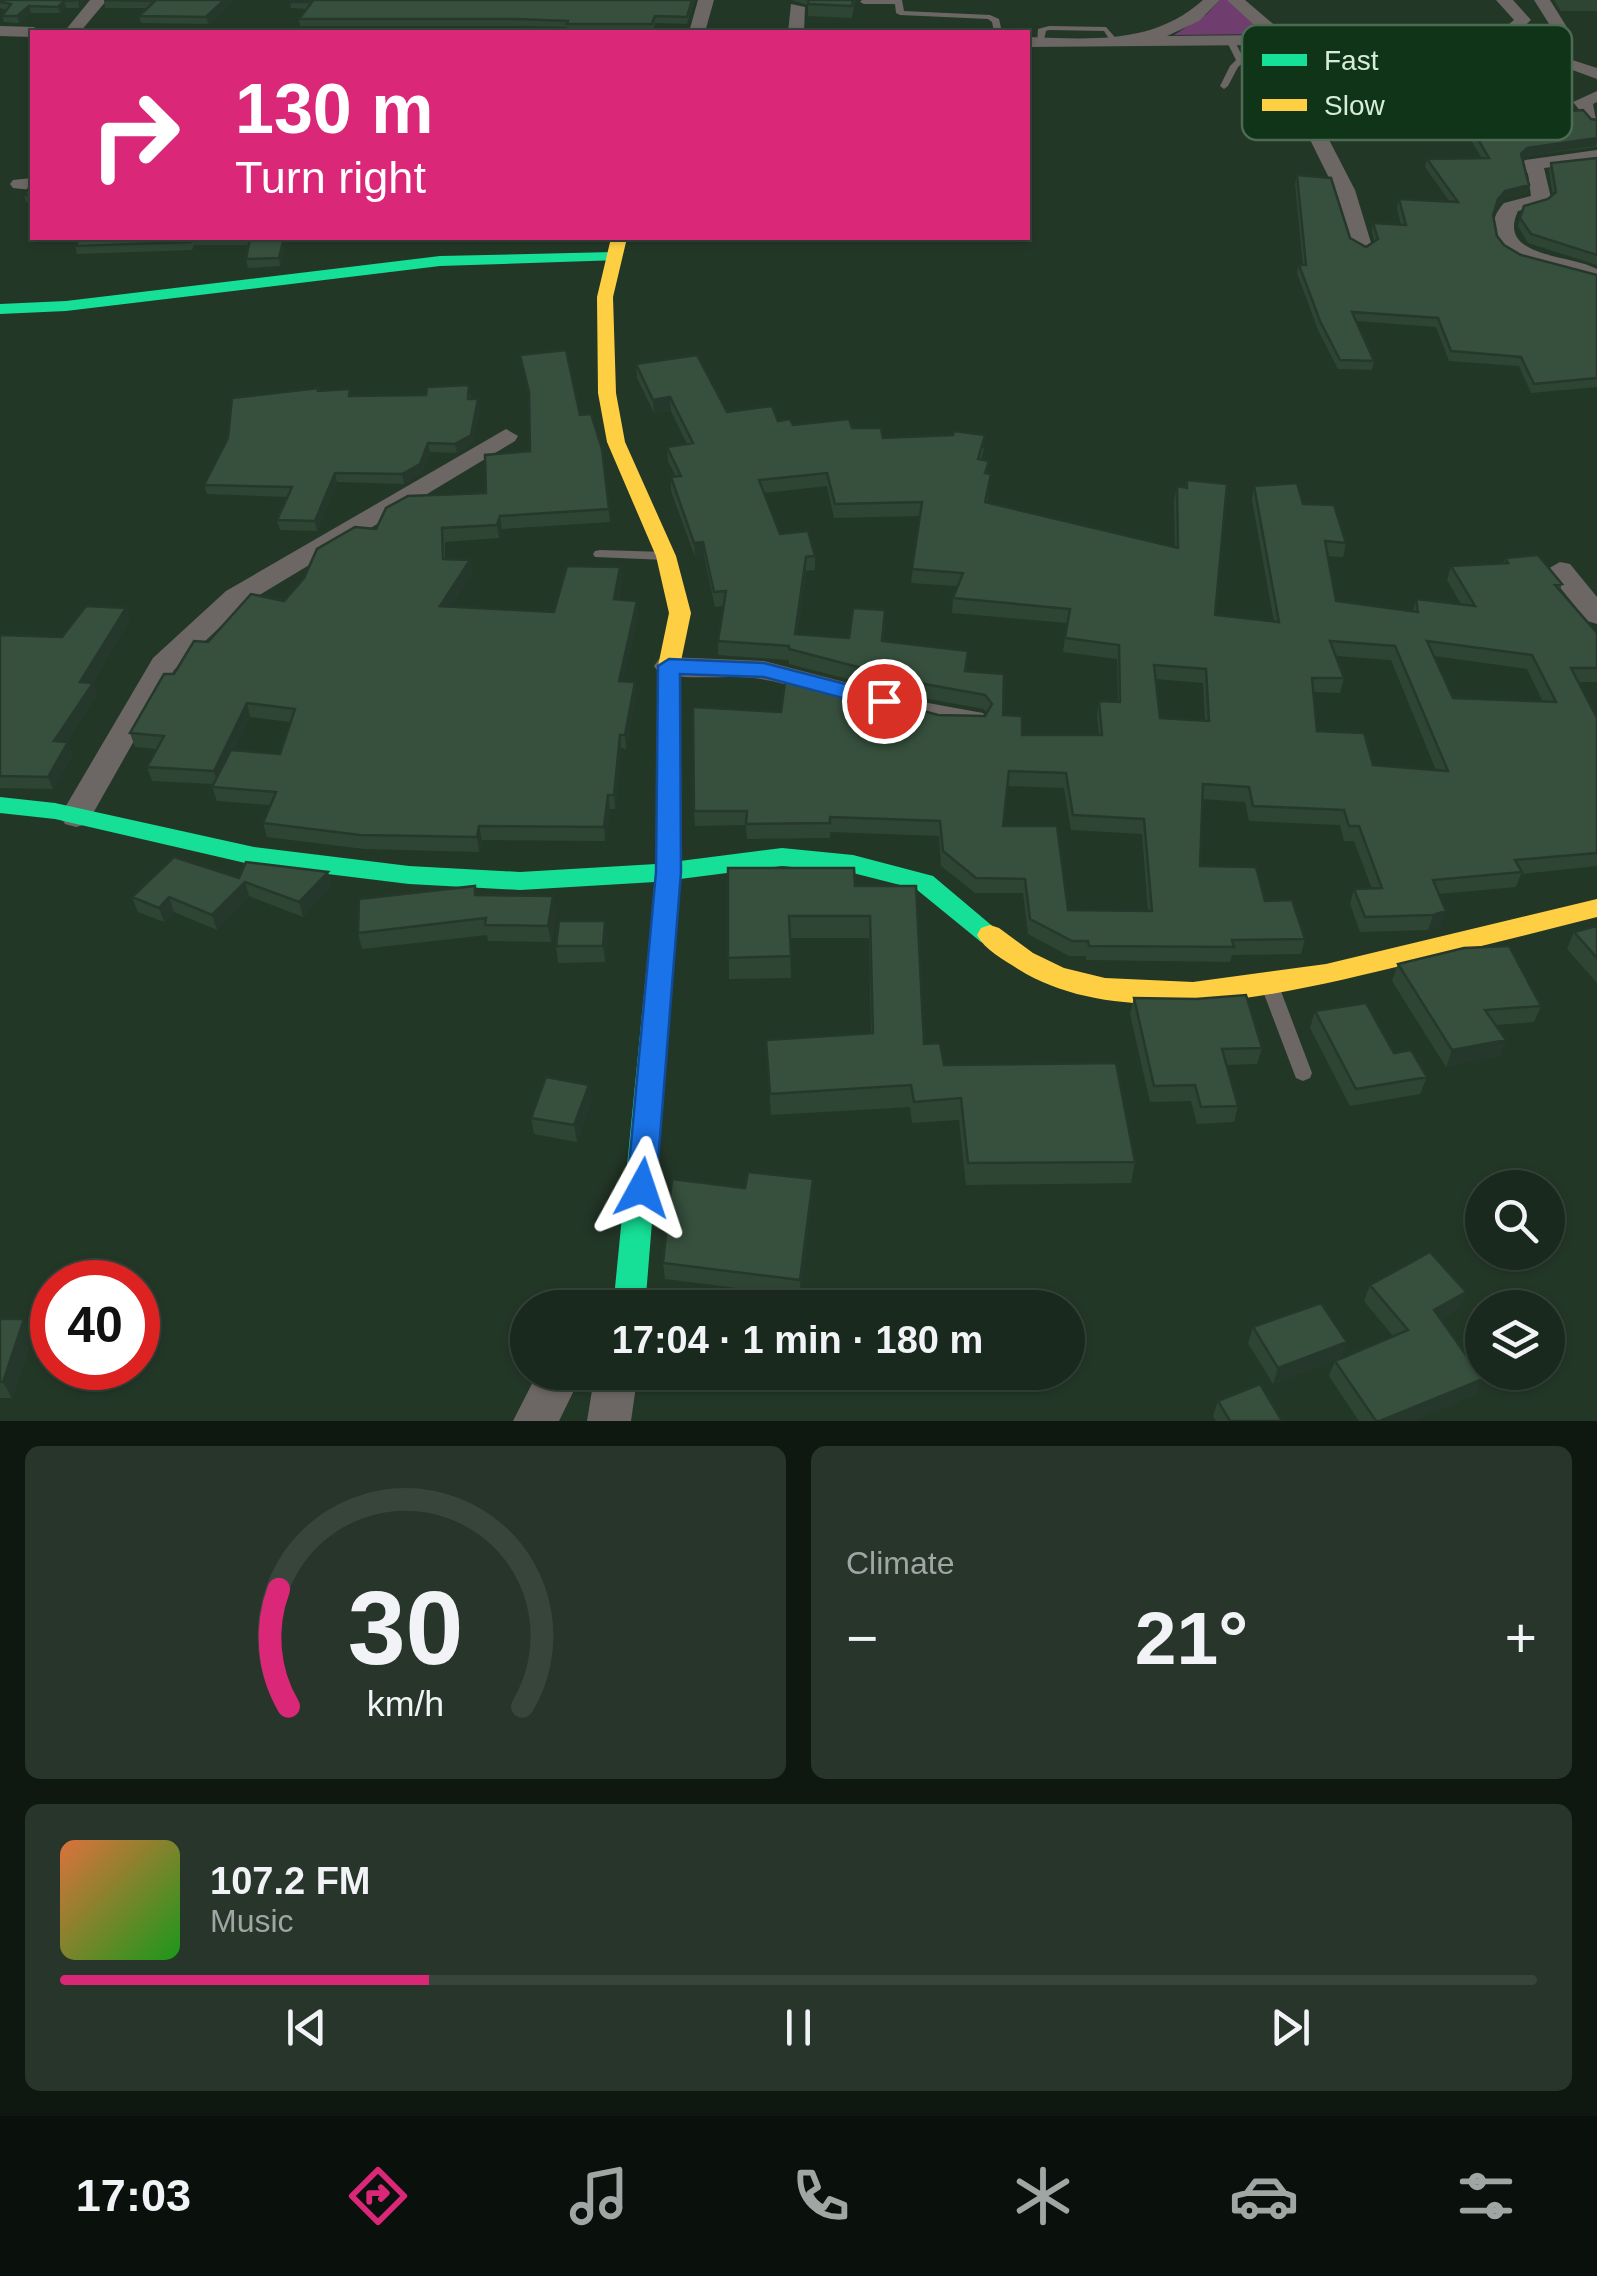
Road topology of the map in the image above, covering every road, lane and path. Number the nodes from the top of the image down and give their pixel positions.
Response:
1 (99, 0) edge
2 (706, 0) edge
3 (1212, 0) edge
4 (1236, 0) edge
5 (1504, 0) edge
6 (1542, 0) edge
7 (899, 1) edge
8 (864, 2) edge
9 (796, 6) dead end
10 (1260, 25) edge
11 (1517, 25) edge
12 (1558, 25) edge
13 (0, 30) edge
14 (74, 30) edge
15 (698, 30) edge
16 (796, 30) edge
17 (998, 30) edge
18 (30, 32) edge
19 (1230, 40) junction
20 (1242, 40) edge
21 (1034, 42) edge
22 (1123, 42) junction
23 (1572, 65) edge
24 (1597, 74) edge
25 (1224, 86) dead end
26 (1597, 96) edge
27 (1597, 119) edge
28 (1321, 140) edge
29 (1597, 156) edge
30 (1362, 246) edge
31 (616, 247) edge
32 (1597, 277) edge
33 (0, 309) edge
34 (506, 436) dead end
35 (600, 554) dead end
36 (666, 556) junction
37 (1560, 570) dead end
38 (1597, 616) edge
39 (669, 666) junction
40 (972, 720) edge
41 (0, 805) edge
42 (67, 813) junction
43 (668, 872) junction
44 (1597, 908) edge
45 (1270, 986) junction
46 (1303, 1073) dead end
47 (632, 1287) edge
48 (552, 1390) edge
49 (614, 1390) edge
50 (535, 1421) edge
51 (609, 1421) edge

1 - 14 street
2 - 15 street
3 - 22 street
4 - 10 street
5 - 11 street
6 - 12 street
7 - 8 lane
7 - 17 lane
9 - 16 street
13 - 18 street
19 - 20 street
19 - 22 street
19 - 25 lane
21 - 22 street
23 - 24 street
26 - 27 street
28 - 30 street
29 - 32 street
31 - 33 street
31 - 36 street
34 - 42 street
35 - 36 lane
36 - 39 street
37 - 38 street
39 - 40 street
39 - 43 street
41 - 42 street
42 - 43 street
43 - 45 street
43 - 47 street
44 - 45 street
45 - 46 lane
48 - 50 street
49 - 51 street

